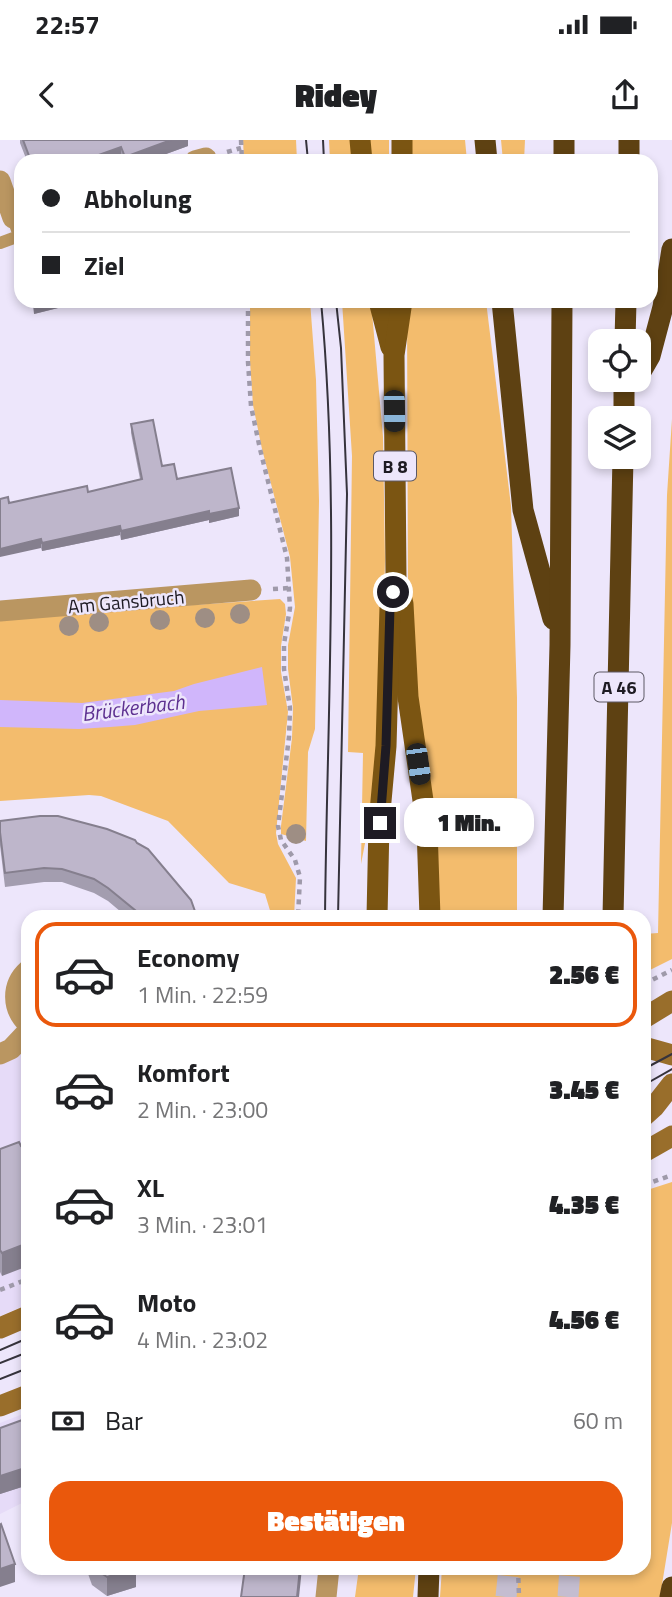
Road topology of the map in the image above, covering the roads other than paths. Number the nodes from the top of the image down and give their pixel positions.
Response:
1 (0, 181) edge
2 (14, 211) edge
3 (672, 249) edge
4 (381, 308) edge
5 (401, 308) edge
6 (503, 308) edge
7 (562, 308) edge
8 (626, 308) edge
9 (625, 329) edge
10 (651, 353) edge
11 (394, 355) junction
12 (623, 469) edge
13 (396, 577) junction
14 (251, 590) dead end
15 (0, 611) edge
16 (560, 645) junction
17 (377, 910) edge
18 (430, 910) edge
19 (553, 910) edge
20 (613, 910) edge
21 (21, 980) edge
22 (672, 1000) edge
23 (651, 1014) edge
24 (21, 1015) edge
25 (21, 1038) edge
26 (651, 1049) edge
27 (0, 1054) edge
28 (672, 1055) edge
29 (672, 1084) edge
30 (651, 1110) edge
31 (672, 1136) edge
32 (651, 1148) edge
33 (21, 1319) edge
34 (0, 1328) edge
35 (21, 1398) edge
36 (0, 1406) edge
37 (328, 1575) edge
38 (429, 1575) edge
39 (672, 1587) edge
40 (326, 1597) edge
41 (428, 1597) edge
42 (670, 1597) edge

1 - 2 street
3 - 10 highway
4 - 11 main road
5 - 11 main road, B 8
6 - 16 highway
7 - 16 highway
8 - 9 highway
11 - 13 main road, B 8
12 - 20 highway, A 46
13 - 17 main road, B 8
13 - 18 main road, B 8
14 - 15 street, Am Gansbruch
16 - 19 highway
21 - 24 street
22 - 23 main road
25 - 27 street
26 - 28 main road
29 - 30 main road
31 - 32 main road
33 - 34 main road
35 - 36 main road
37 - 40 street
38 - 41 highway
39 - 42 highway

